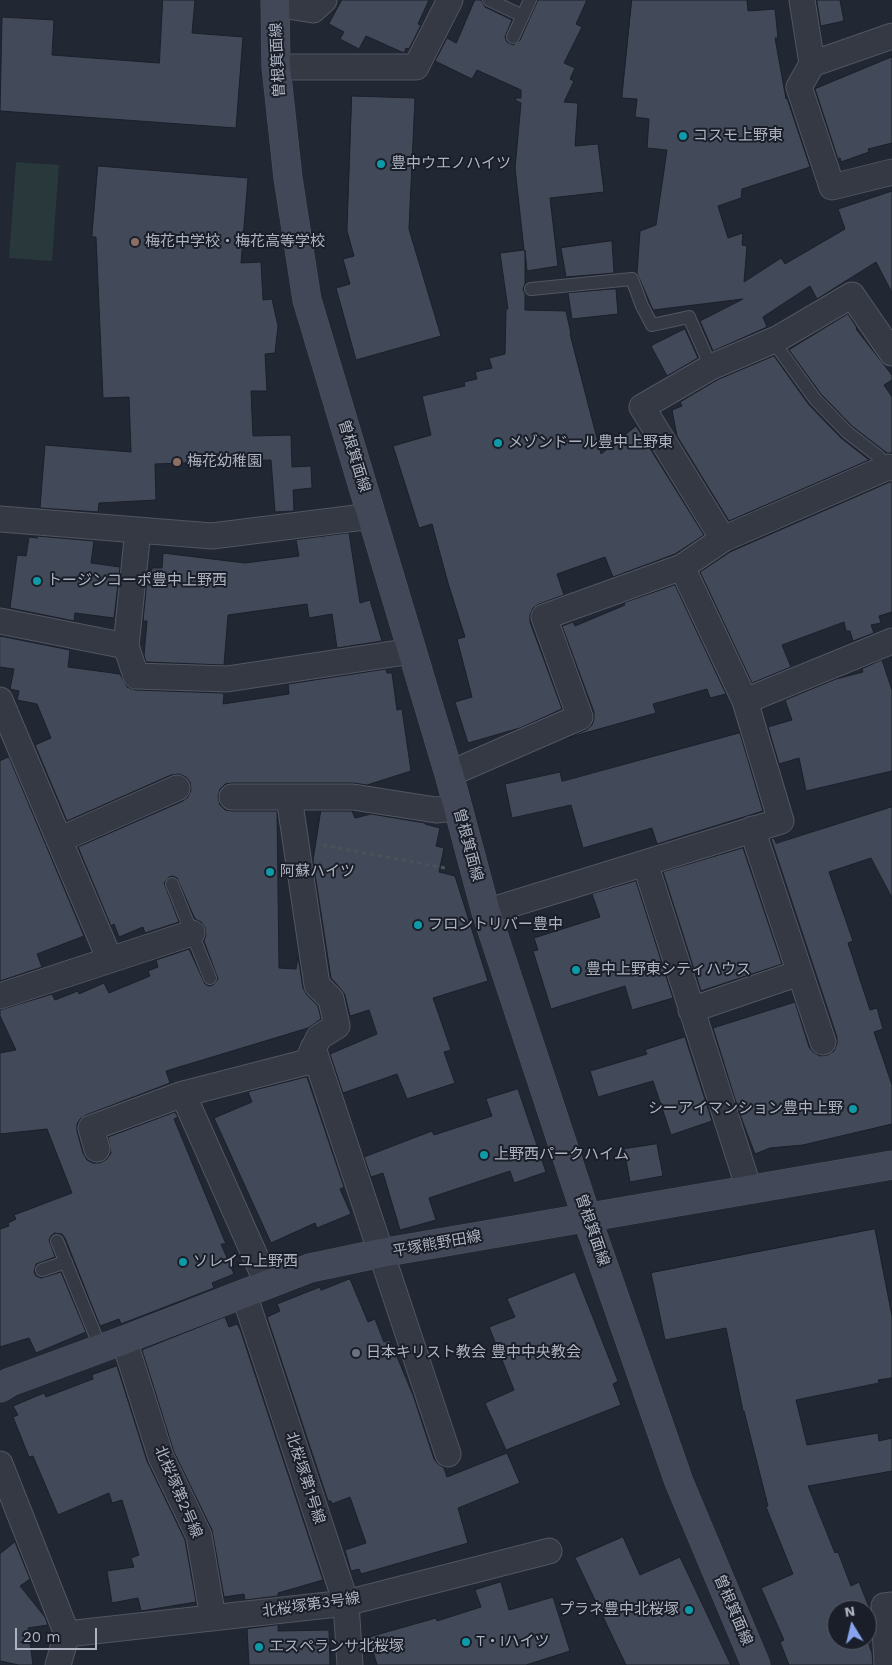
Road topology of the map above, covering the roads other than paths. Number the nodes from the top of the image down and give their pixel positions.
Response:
1 (324, 0) edge
2 (450, 0) edge
3 (488, 0) edge
4 (530, 0) edge
5 (802, 0) edge
6 (275, 2) edge
7 (523, 16) junction
8 (892, 36) edge
9 (513, 37) dead end
10 (812, 64) junction
11 (276, 67) junction
12 (892, 172) edge
13 (531, 289) dead end
14 (773, 341) junction
15 (892, 353) edge
16 (711, 367) junction
17 (890, 467) edge
18 (372, 516) junction
19 (0, 522) edge
20 (138, 530) junction
21 (723, 539) junction
22 (682, 568) junction
23 (0, 620) edge
24 (892, 641) edge
25 (126, 646) junction
26 (412, 651) junction
27 (0, 700) edge
28 (746, 701) junction
29 (449, 774) junction
30 (177, 788) dead end
31 (232, 797) dead end
32 (289, 797) junction
33 (458, 808) junction
34 (752, 829) junction
35 (60, 840) junction
36 (645, 863) junction
37 (172, 884) dead end
38 (486, 912) junction
39 (192, 932) junction
40 (110, 960) junction
41 (799, 973) junction
42 (210, 978) dead end
43 (0, 996) edge
44 (691, 1010) junction
45 (823, 1042) dead end
46 (314, 1048) junction
47 (183, 1094) junction
48 (97, 1149) dead end
49 (892, 1165) edge
50 (749, 1189) junction
51 (587, 1218) junction
52 (57, 1241) dead end
53 (381, 1254) junction
54 (66, 1262) junction
55 (42, 1270) dead end
56 (256, 1290) junction
57 (112, 1345) junction
58 (0, 1388) edge
59 (448, 1454) dead end
60 (0, 1464) edge
61 (549, 1552) dead end
62 (346, 1603) junction
63 (892, 1604) edge
64 (214, 1618) junction
65 (67, 1634) junction
66 (58, 1665) edge
67 (350, 1665) edge
68 (756, 1665) edge
69 (887, 1665) edge

1 - 6 street
2 - 11 street
3 - 7 lane
4 - 7 lane
5 - 10 street
6 - 11 street, 曽根箕面線
7 - 9 lane
8 - 10 street
10 - 12 street
11 - 18 street, 曽根箕面線
13 - 16 lane
14 - 15 street
14 - 16 street
14 - 17 lane
16 - 21 street
17 - 21 street
18 - 20 street
18 - 26 street, 曽根箕面線
19 - 20 street
20 - 25 street
21 - 22 street
22 - 28 street
22 - 29 street
23 - 25 street
24 - 28 street
25 - 26 street
26 - 29 street, 曽根箕面線
27 - 35 street
28 - 34 street
29 - 33 street, 曽根箕面線
30 - 35 street
31 - 32 street
32 - 33 street
32 - 46 street
33 - 38 street, 曽根箕面線
34 - 36 street
34 - 41 street
35 - 40 street
36 - 38 street
36 - 44 street
37 - 39 lane
38 - 51 street, 曽根箕面線
39 - 40 street
39 - 42 lane
40 - 43 street
41 - 44 street
41 - 45 street
44 - 50 street
46 - 47 street
46 - 53 street
47 - 48 street
47 - 56 street, 北桜塚第1号線
49 - 50 street, 平塚熊野田線
50 - 51 street, 平塚熊野田線
51 - 53 street, 平塚熊野田線
51 - 68 street, 曽根箕面線
52 - 54 lane
53 - 56 street, 平塚熊野田線
53 - 59 street
54 - 55 lane
54 - 57 lane
56 - 57 street, 平塚熊野田線
56 - 62 street, 北桜塚第1号線
57 - 58 street, 平塚熊野田線
57 - 64 street, 北桜塚第2号線
60 - 65 street
61 - 62 street, 北桜塚第3号線
62 - 64 street, 北桜塚第3号線
62 - 67 street, 北桜塚第1号線
63 - 69 street
64 - 65 street, 北桜塚第3号線
65 - 66 street

